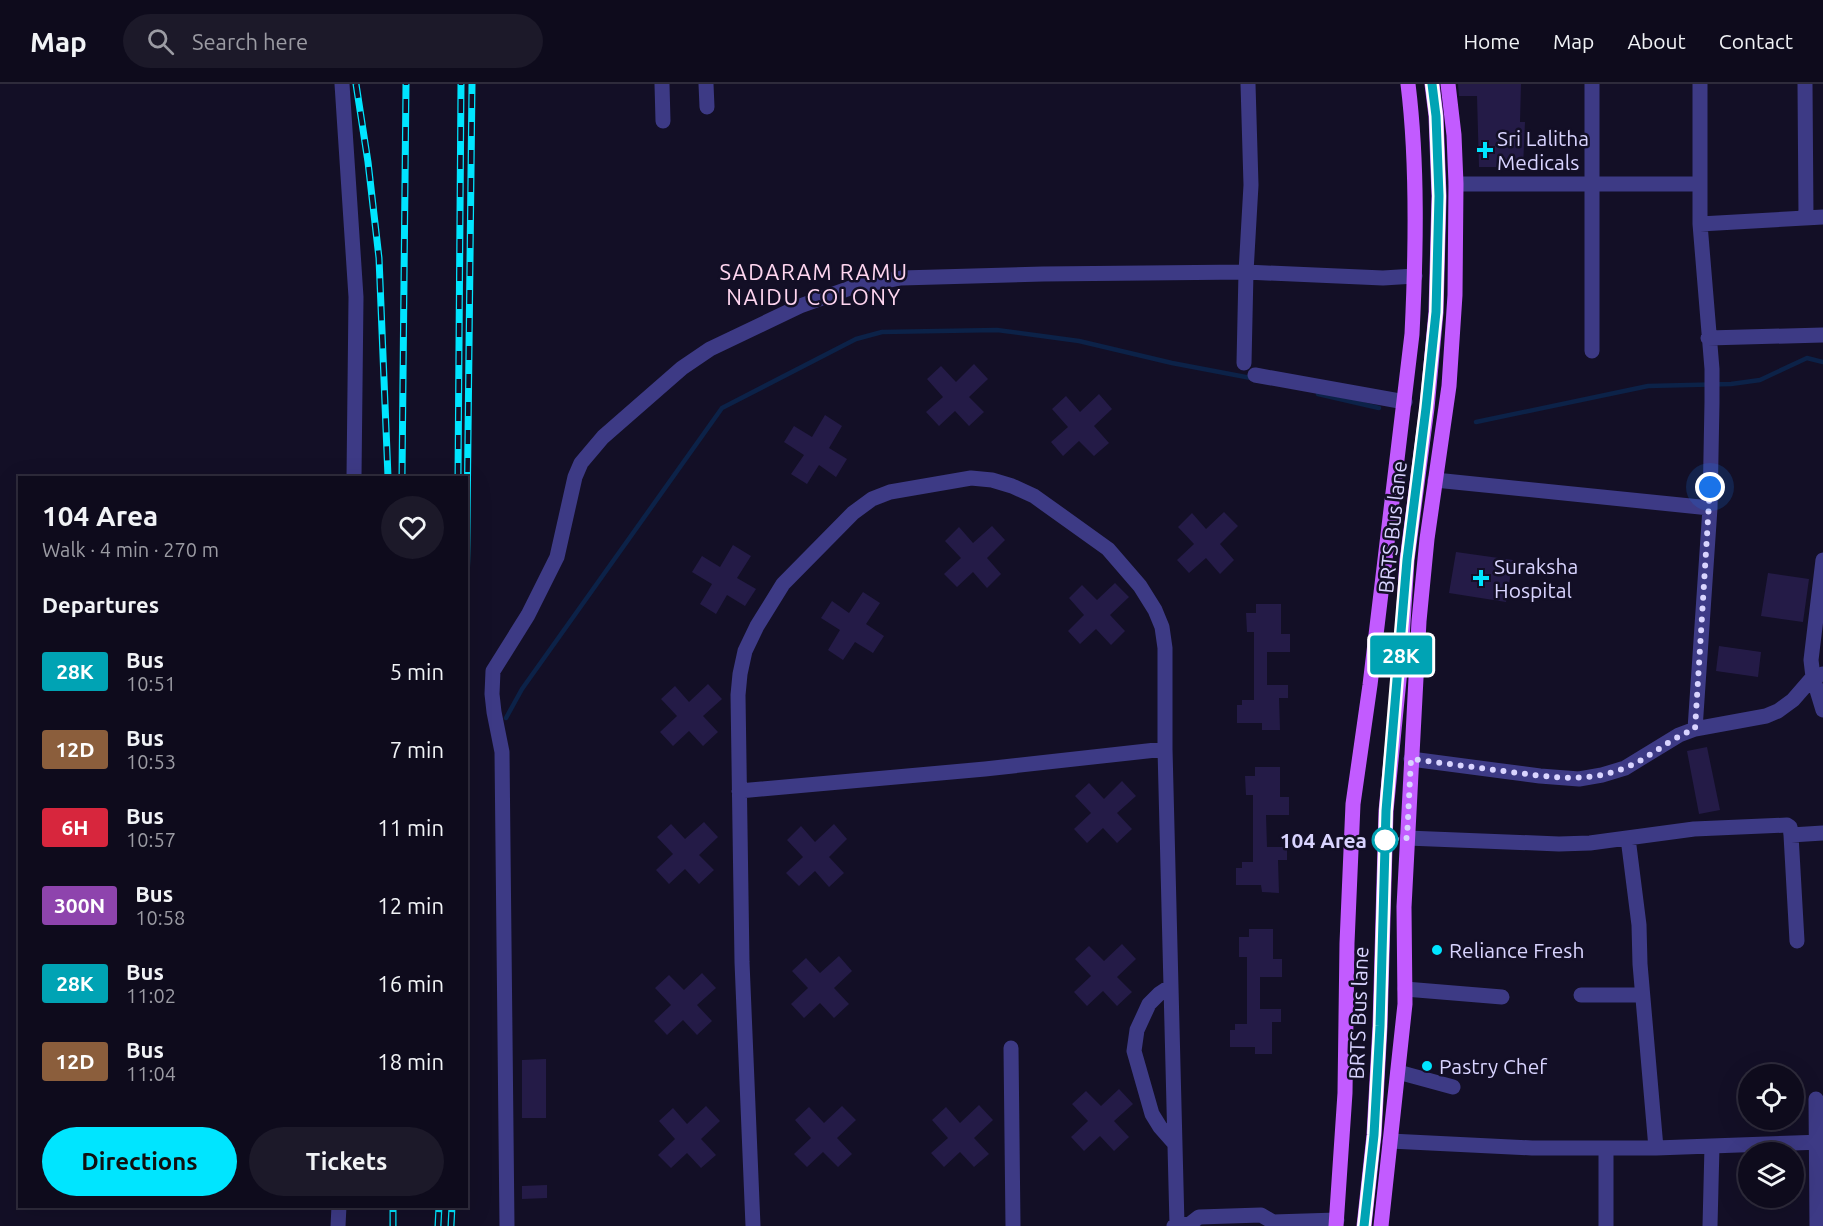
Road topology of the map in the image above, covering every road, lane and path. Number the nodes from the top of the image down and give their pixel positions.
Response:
1 (342, 84) edge
2 (662, 84) edge
3 (706, 84) edge
4 (1248, 84) edge
5 (1408, 84) edge
6 (1432, 84) edge
7 (1448, 84) edge
8 (1592, 84) edge
9 (1700, 84) edge
10 (1805, 84) edge
11 (707, 107) dead end
12 (663, 121) dead end
13 (1456, 184) junction
14 (1591, 184) junction
15 (1700, 184) junction
16 (1806, 217) junction
17 (1823, 217) edge
18 (1700, 224) junction
19 (1246, 272) junction
20 (1415, 276) junction
21 (1823, 335) edge
22 (1708, 338) junction
23 (1592, 351) dead end
24 (1244, 363) dead end
25 (1255, 375) dead end
26 (1405, 402) junction
27 (354, 476) edge
28 (1436, 480) junction
29 (1710, 508) junction
30 (1823, 560) edge
31 (1818, 676) edge
32 (1823, 710) edge
33 (1695, 729) junction
34 (1165, 749) junction
35 (1411, 759) junction
36 (739, 791) junction
37 (1823, 833) edge
38 (1791, 835) junction
39 (1407, 838) junction
40 (1628, 838) junction
41 (1797, 941) dead end
42 (1171, 986) junction
43 (1405, 989) junction
44 (1581, 995) dead end
45 (1642, 995) junction
46 (1502, 997) dead end
47 (1011, 1048) dead end
48 (1398, 1072) junction
49 (1453, 1087) dead end
50 (1816, 1099) dead end
51 (1390, 1141) junction
52 (1820, 1142) edge
53 (1175, 1144) junction
54 (1712, 1146) junction
55 (1606, 1148) junction
56 (1656, 1148) junction
57 (339, 1208) edge
58 (1336, 1223) edge
59 (1271, 1224) edge
60 (1184, 1225) edge
61 (338, 1226) edge
62 (507, 1226) edge
63 (753, 1226) edge
64 (1012, 1226) edge
65 (1364, 1226) edge
66 (1381, 1226) edge
67 (1606, 1226) edge
68 (1710, 1226) edge
69 (1817, 1226) edge

1 - 27 street
2 - 12 street
3 - 11 street
4 - 19 street
5 - 20 main road
6 - 65 main road, BRTS Bus lane
7 - 13 main road
8 - 14 street
9 - 15 street
10 - 16 street
13 - 14 street
13 - 28 main road
14 - 15 street
14 - 23 street
15 - 18 street
16 - 17 street
16 - 18 street
18 - 22 street
19 - 20 street
19 - 24 street
19 - 62 street
20 - 26 main road
21 - 22 street
22 - 29 street
25 - 26 street
26 - 58 main road
28 - 29 street
28 - 35 main road
29 - 33 street
30 - 31 street
31 - 32 street
31 - 33 street
33 - 35 street
34 - 36 street
34 - 36 street
34 - 42 street
35 - 39 main road
36 - 63 street
37 - 38 street
38 - 40 street
38 - 41 street
39 - 40 street
39 - 43 main road
40 - 45 street
42 - 53 street
42 - 53 street
43 - 46 street
43 - 48 main road
44 - 45 street
45 - 56 street
47 - 64 street
48 - 49 street
48 - 51 main road
50 - 52 street
51 - 55 street
51 - 66 main road
52 - 54 street
52 - 69 street
53 - 60 street
54 - 56 street
54 - 68 street
55 - 56 street
55 - 67 street
57 - 61 street
58 - 59 street
59 - 60 street

